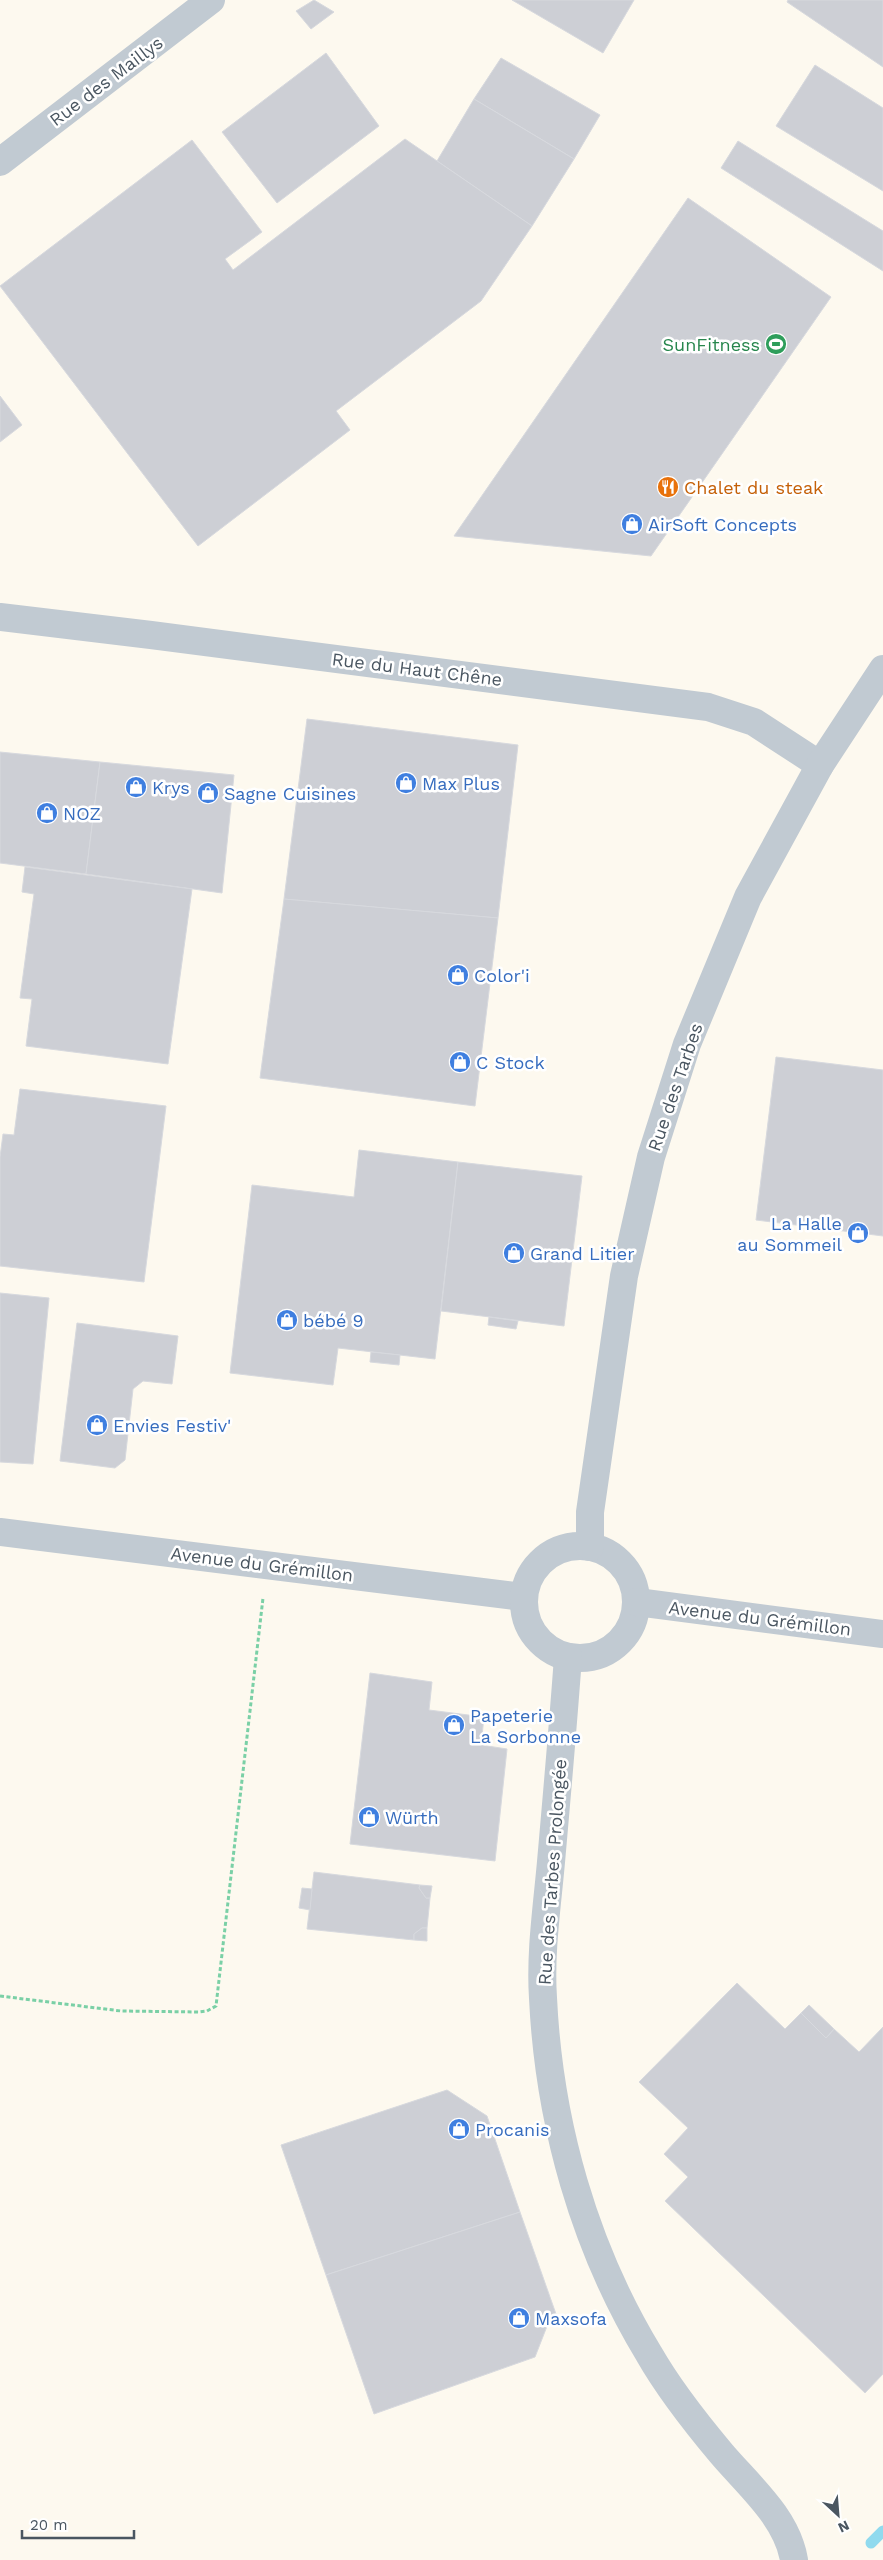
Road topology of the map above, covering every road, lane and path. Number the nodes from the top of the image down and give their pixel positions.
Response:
1 (211, 0) edge
2 (0, 162) edge
3 (0, 618) edge
4 (883, 669) edge
5 (820, 765) junction
6 (0, 1532) edge
7 (590, 1547) junction
8 (267, 1565) junction
9 (523, 1597) junction
10 (637, 1602) junction
11 (883, 1634) edge
12 (568, 1658) junction
13 (0, 1996) edge
14 (796, 2560) edge

1 - 2 street, Rue des Maillys
3 - 5 street, Rue du Haut Chêne
4 - 5 street, Rue des Tarbes
5 - 7 street, Rue des Tarbes
6 - 8 street, Avenue du Grémillon
7 - 9 street
7 - 10 street
8 - 9 street, Avenue du Grémillon
8 - 13 path
9 - 12 street
10 - 11 street, Avenue du Grémillon
10 - 12 street
12 - 14 street, Rue des Tarbes Prolongée

